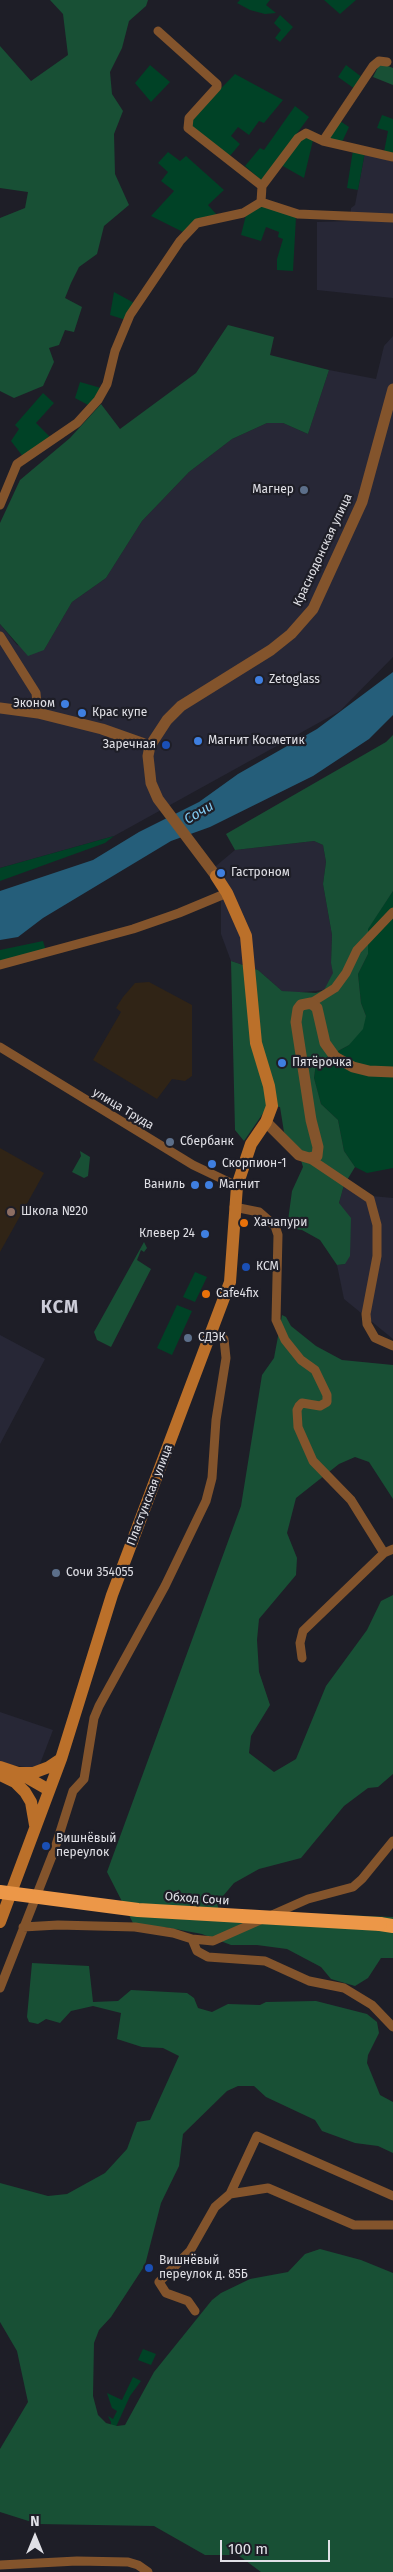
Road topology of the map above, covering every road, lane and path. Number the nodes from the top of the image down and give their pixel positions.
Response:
1 (158, 30) dead end
2 (387, 62) dead end
3 (323, 142) junction
4 (393, 157) edge
5 (262, 186) junction
6 (260, 202) junction
7 (393, 218) edge
8 (393, 389) edge
9 (0, 505) edge
10 (0, 636) edge
11 (0, 708) edge
12 (38, 713) junction
13 (150, 746) junction
14 (216, 876) joint
15 (227, 893) junction
16 (393, 912) edge
17 (0, 965) edge
18 (311, 1003) junction
19 (0, 1047) edge
20 (393, 1072) edge
21 (266, 1122) junction
22 (308, 1158) junction
23 (237, 1186) junction
24 (234, 1207) junction
25 (213, 1332) junction
26 (393, 1346) edge
27 (393, 1549) edge
28 (384, 1554) junction
29 (302, 1658) dead end
30 (61, 1759) junction
31 (0, 1767) edge
32 (0, 1775) edge
33 (17, 1778) junction
34 (49, 1790) junction
35 (35, 1828) junction
36 (393, 1841) edge
37 (0, 1892) edge
38 (0, 1922) edge
39 (393, 1926) edge
40 (23, 1927) junction
41 (192, 1939) junction
42 (0, 1988) edge
43 (393, 2027) edge
44 (230, 2194) junction
45 (393, 2196) edge
46 (393, 2225) edge
47 (195, 2311) dead end
48 (0, 2565) edge
49 (148, 2572) edge

1 - 5 street
2 - 3 street
3 - 4 street
3 - 5 street
5 - 6 street
6 - 7 street
6 - 9 street
8 - 13 street, Краснодонская улица
10 - 12 street
11 - 12 street
12 - 13 street
13 - 14 street
14 - 15 main road, Пластунская улица
15 - 17 street
15 - 21 main road, Пластунская улица
16 - 18 street
18 - 20 street
18 - 22 street
19 - 23 street, улица Труда
21 - 22 street
21 - 23 main road, Пластунская улица
22 - 26 street
23 - 24 main road, Пластунская улица
24 - 25 main road, Пластунская улица
24 - 28 street
25 - 30 main road, Пластунская улица
25 - 40 street
27 - 28 street
28 - 29 street
30 - 33 main road
30 - 34 main road, Пластунская улица
31 - 33 main road
32 - 33 main road
33 - 34 main road
33 - 35 main road
34 - 35 main road, Пластунская улица
35 - 38 main road, Пластунская улица
36 - 41 street
37 - 39 highway, Обход Сочи, bridge
40 - 41 street
40 - 42 street
41 - 43 street
44 - 45 street
44 - 46 street
44 - 47 street
48 - 49 street

